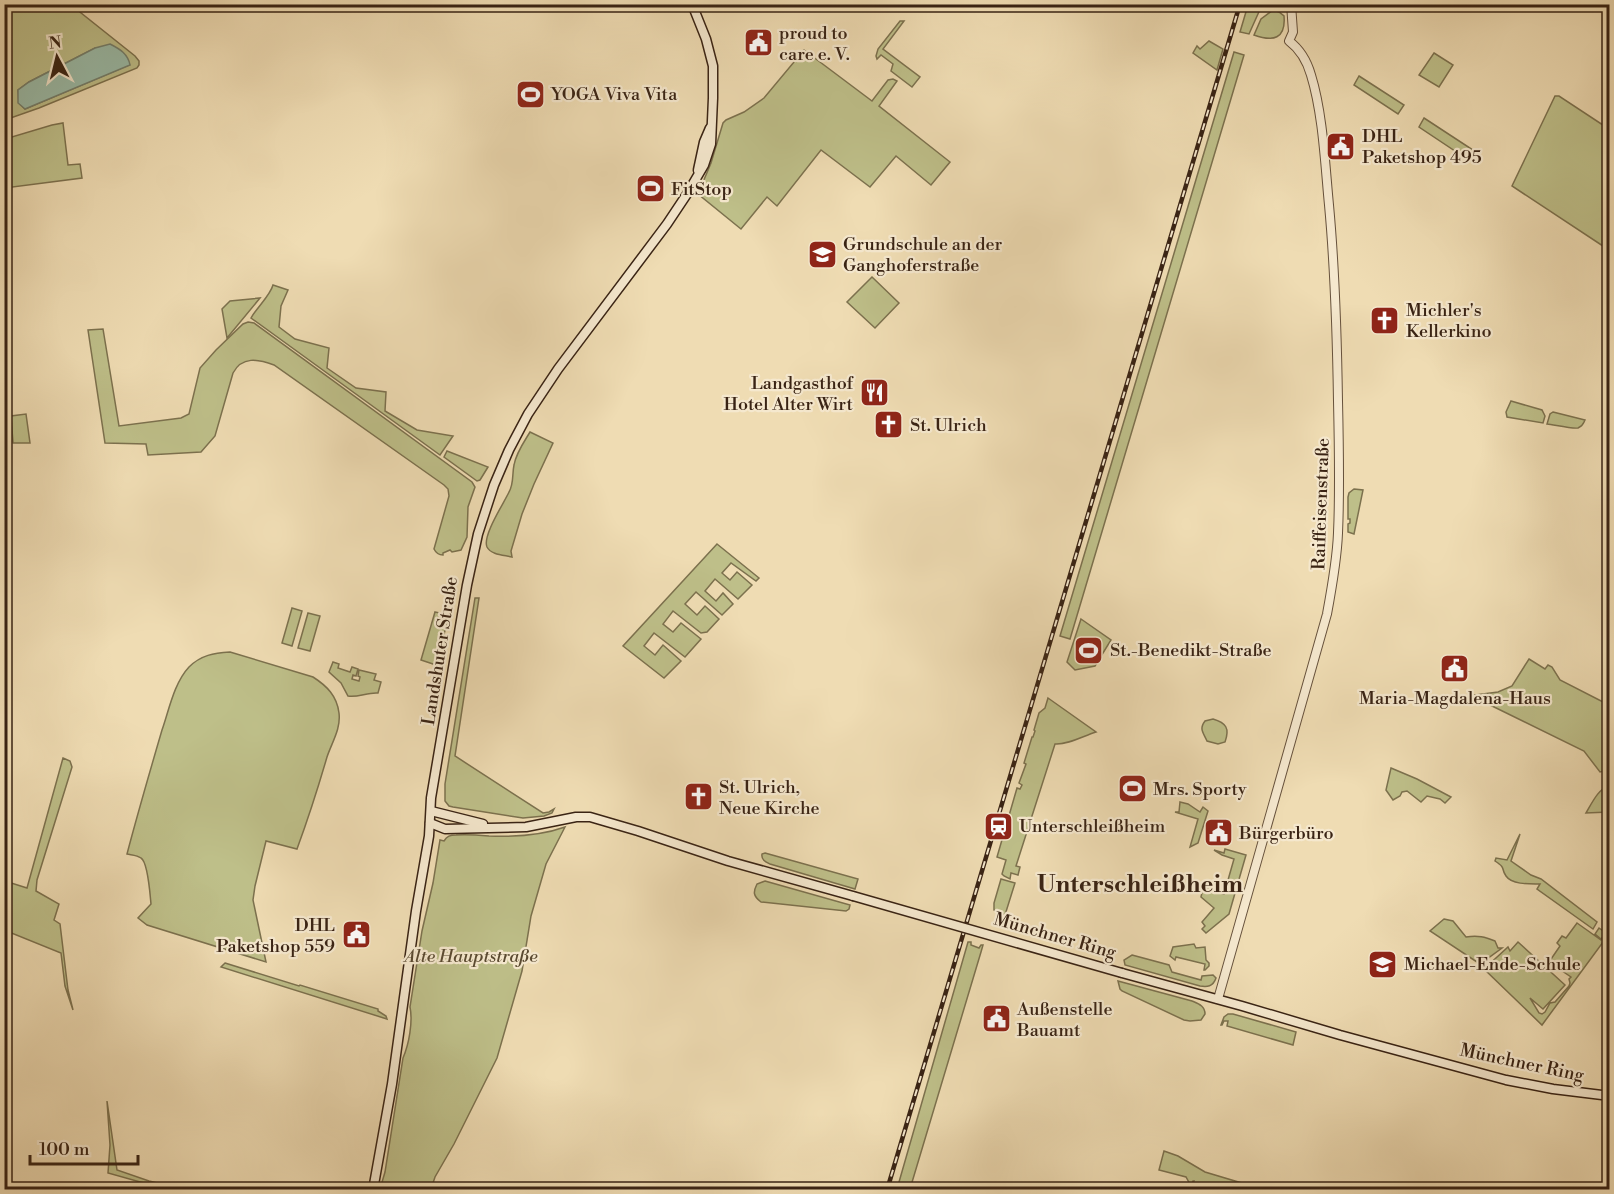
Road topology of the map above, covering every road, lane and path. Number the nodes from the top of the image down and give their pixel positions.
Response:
1 (692, 4) edge
2 (1291, 4) edge
3 (431, 811) junction
4 (430, 823) junction
5 (493, 827) junction
6 (1218, 999) junction
7 (1610, 1096) edge
8 (373, 1190) edge

1 - 3 main road, Landshuter Straße
2 - 6 street, Raiffeisenstraße
3 - 4 main road, Landshuter Straße
3 - 5 main road, Münchner Ring
4 - 5 main road, Münchner Ring
4 - 8 main road, Landshuter Straße
5 - 6 main road, Münchner Ring, bridge
6 - 7 main road, Münchner Ring

